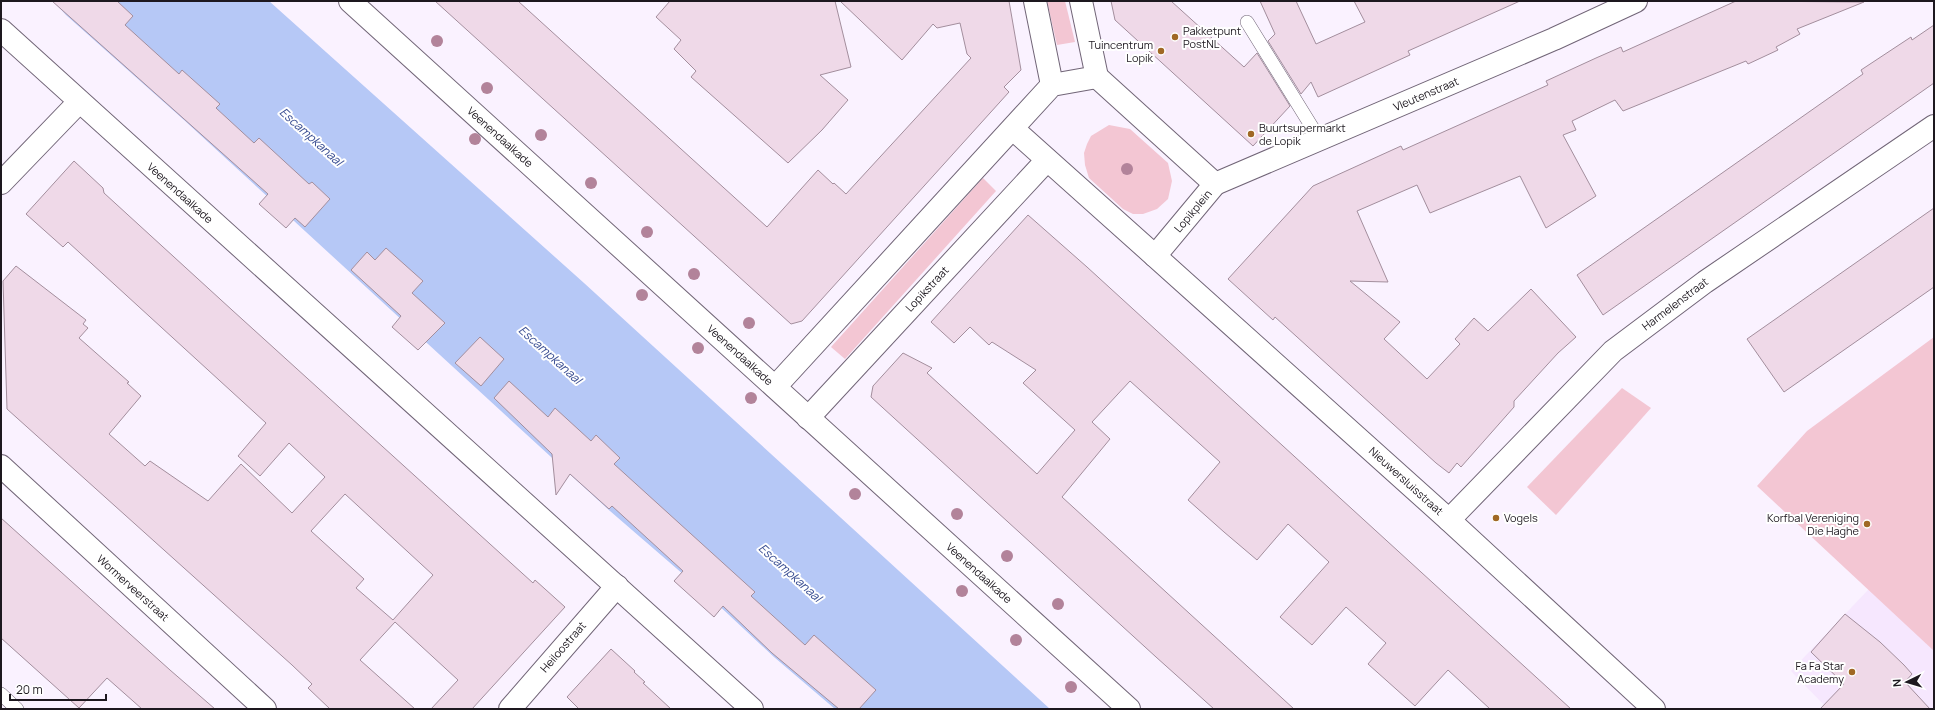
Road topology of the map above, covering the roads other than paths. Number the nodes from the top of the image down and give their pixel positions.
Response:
1 (350, 1) edge
2 (1035, 1) edge
3 (1081, 1) edge
4 (1636, 1) edge
5 (1247, 22) dead end
6 (1, 30) edge
7 (1097, 77) junction
8 (1052, 85) junction
9 (79, 102) junction
10 (1934, 126) edge
11 (1013, 128) junction
12 (1320, 140) junction
13 (1047, 160) junction
14 (1, 183) edge
15 (1215, 184) junction
16 (1155, 256) junction
17 (775, 387) junction
18 (808, 418) junction
19 (1, 466) edge
20 (1449, 520) junction
21 (617, 586) junction
22 (1, 694) edge
23 (17, 709) edge
24 (265, 709) edge
25 (510, 709) edge
26 (752, 709) edge
27 (1129, 709) edge
28 (1654, 709) edge

1 - 17 street, Veenendaalkade
2 - 8 street
3 - 7 street
4 - 12 street, Vleutenstraat
5 - 12 lane
6 - 9 street, Veenendaalkade
7 - 8 street
7 - 15 street, Lopikplein
8 - 11 street
9 - 14 street
9 - 21 street, Veenendaalkade
10 - 20 street, Harmelenstraat
11 - 13 street
11 - 17 street
12 - 15 street, Vleutenstraat
13 - 16 street
13 - 18 street, Lopikstraat
15 - 16 street, Lopikplein
16 - 20 street, Nieuwersluisstraat
17 - 18 street, Veenendaalkade
18 - 27 street, Veenendaalkade
19 - 24 street, Wormerveerstraat
20 - 28 street, Nieuwersluisstraat
21 - 25 street, Heiloostraat
21 - 26 street, Veenendaalkade
22 - 23 lane

